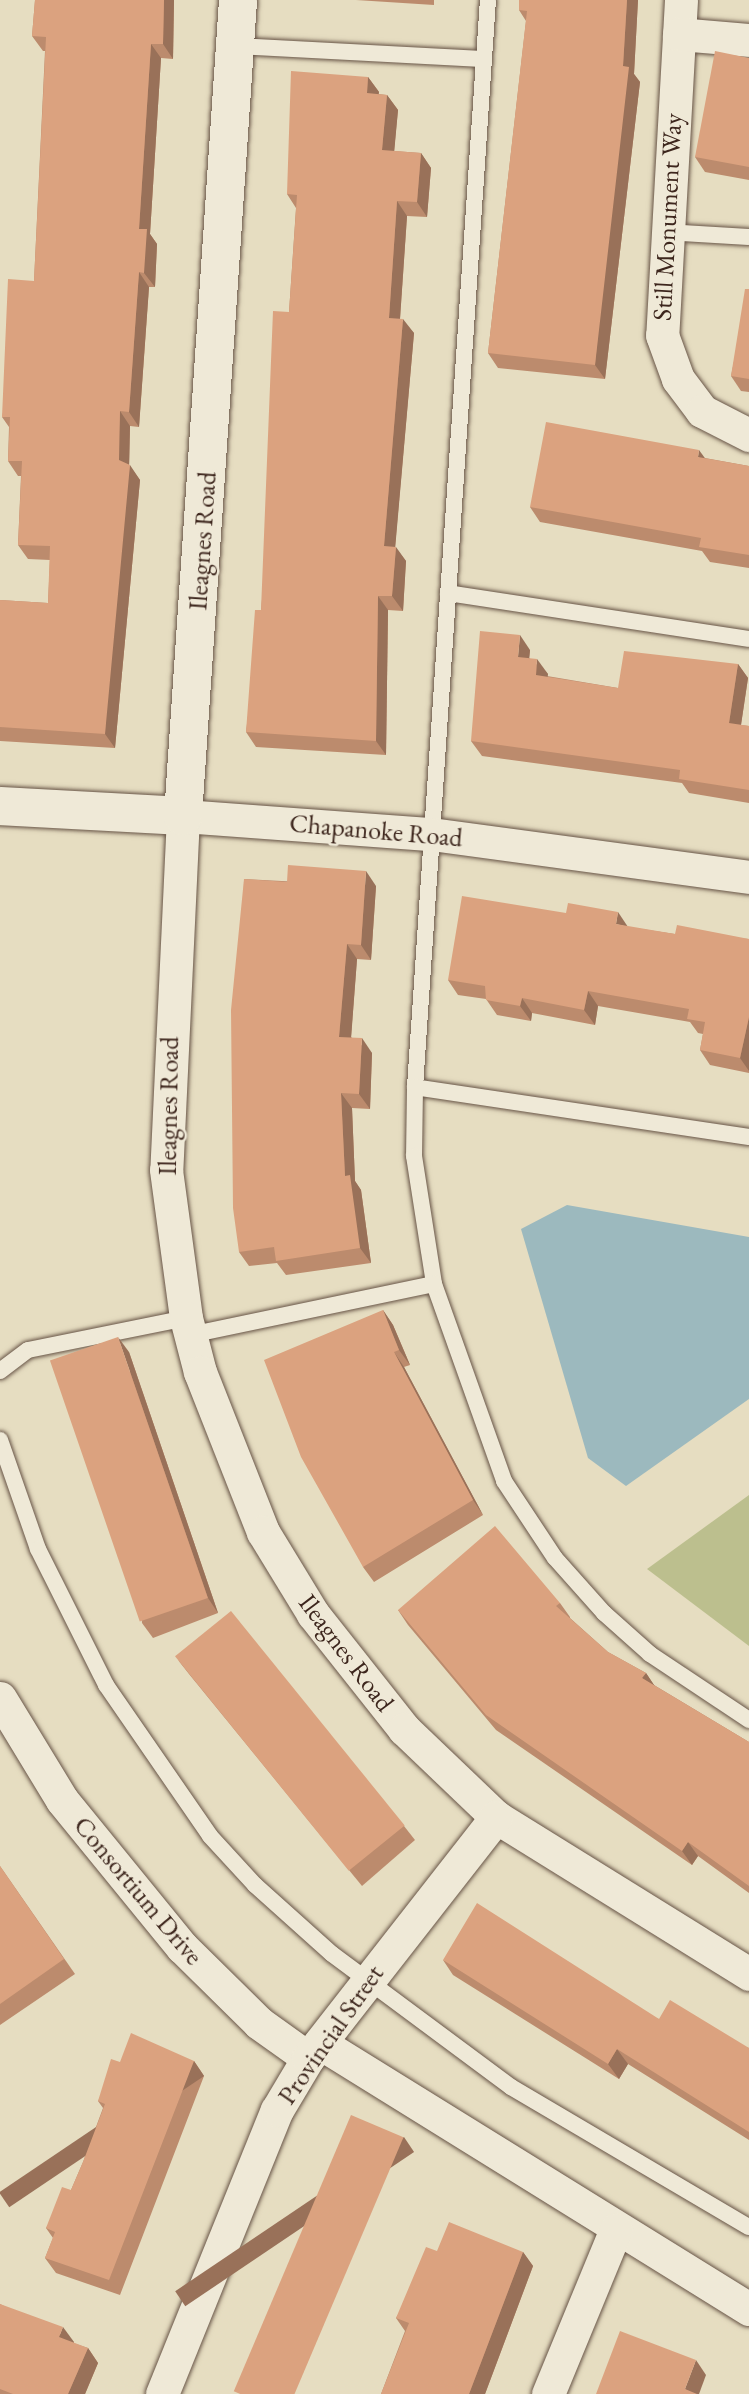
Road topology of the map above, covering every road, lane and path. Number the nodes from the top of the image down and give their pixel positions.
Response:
1 (238, 0) edge
2 (488, 0) edge
3 (681, 0) edge
4 (679, 34) junction
5 (749, 40) edge
6 (235, 46) junction
7 (484, 59) junction
8 (665, 232) junction
9 (749, 237) edge
10 (749, 435) edge
11 (448, 593) junction
12 (749, 639) edge
13 (0, 806) edge
14 (183, 816) junction
15 (429, 834) junction
16 (749, 877) edge
17 (415, 1087) junction
18 (749, 1137) edge
19 (434, 1284) junction
20 (188, 1326) junction
21 (0, 1371) edge
22 (0, 1440) edge
23 (0, 1698) edge
24 (749, 1720) edge
25 (496, 1817) junction
26 (749, 1975) edge
27 (368, 1980) junction
28 (314, 2050) junction
29 (749, 2227) edge
30 (616, 2229) junction
31 (749, 2309) edge
32 (162, 2394) edge
33 (548, 2394) edge

1 - 6 street, Ileagnes Road
2 - 7 lane
3 - 4 street, Still Monument Way
4 - 5 street
4 - 8 street, Still Monument Way
6 - 7 lane
6 - 14 street, Ileagnes Road
7 - 11 lane
8 - 9 lane
8 - 10 street, Still Monument Way
11 - 12 lane
11 - 15 lane
13 - 14 street, Chapanoke Road
14 - 15 street, Chapanoke Road
14 - 20 street, Ileagnes Road
15 - 16 street, Chapanoke Road
15 - 17 lane
17 - 18 lane
17 - 19 lane
19 - 20 lane
19 - 24 lane
20 - 21 lane
20 - 25 street, Ileagnes Road
22 - 27 lane
23 - 28 street, Consortium Drive
25 - 26 street, Ileagnes Road
25 - 27 street, Provincial Street
27 - 28 street, Provincial Street
27 - 29 lane
28 - 30 street, Consortium Drive
28 - 32 street, Provincial Street
30 - 31 street, Consortium Drive
30 - 33 street

